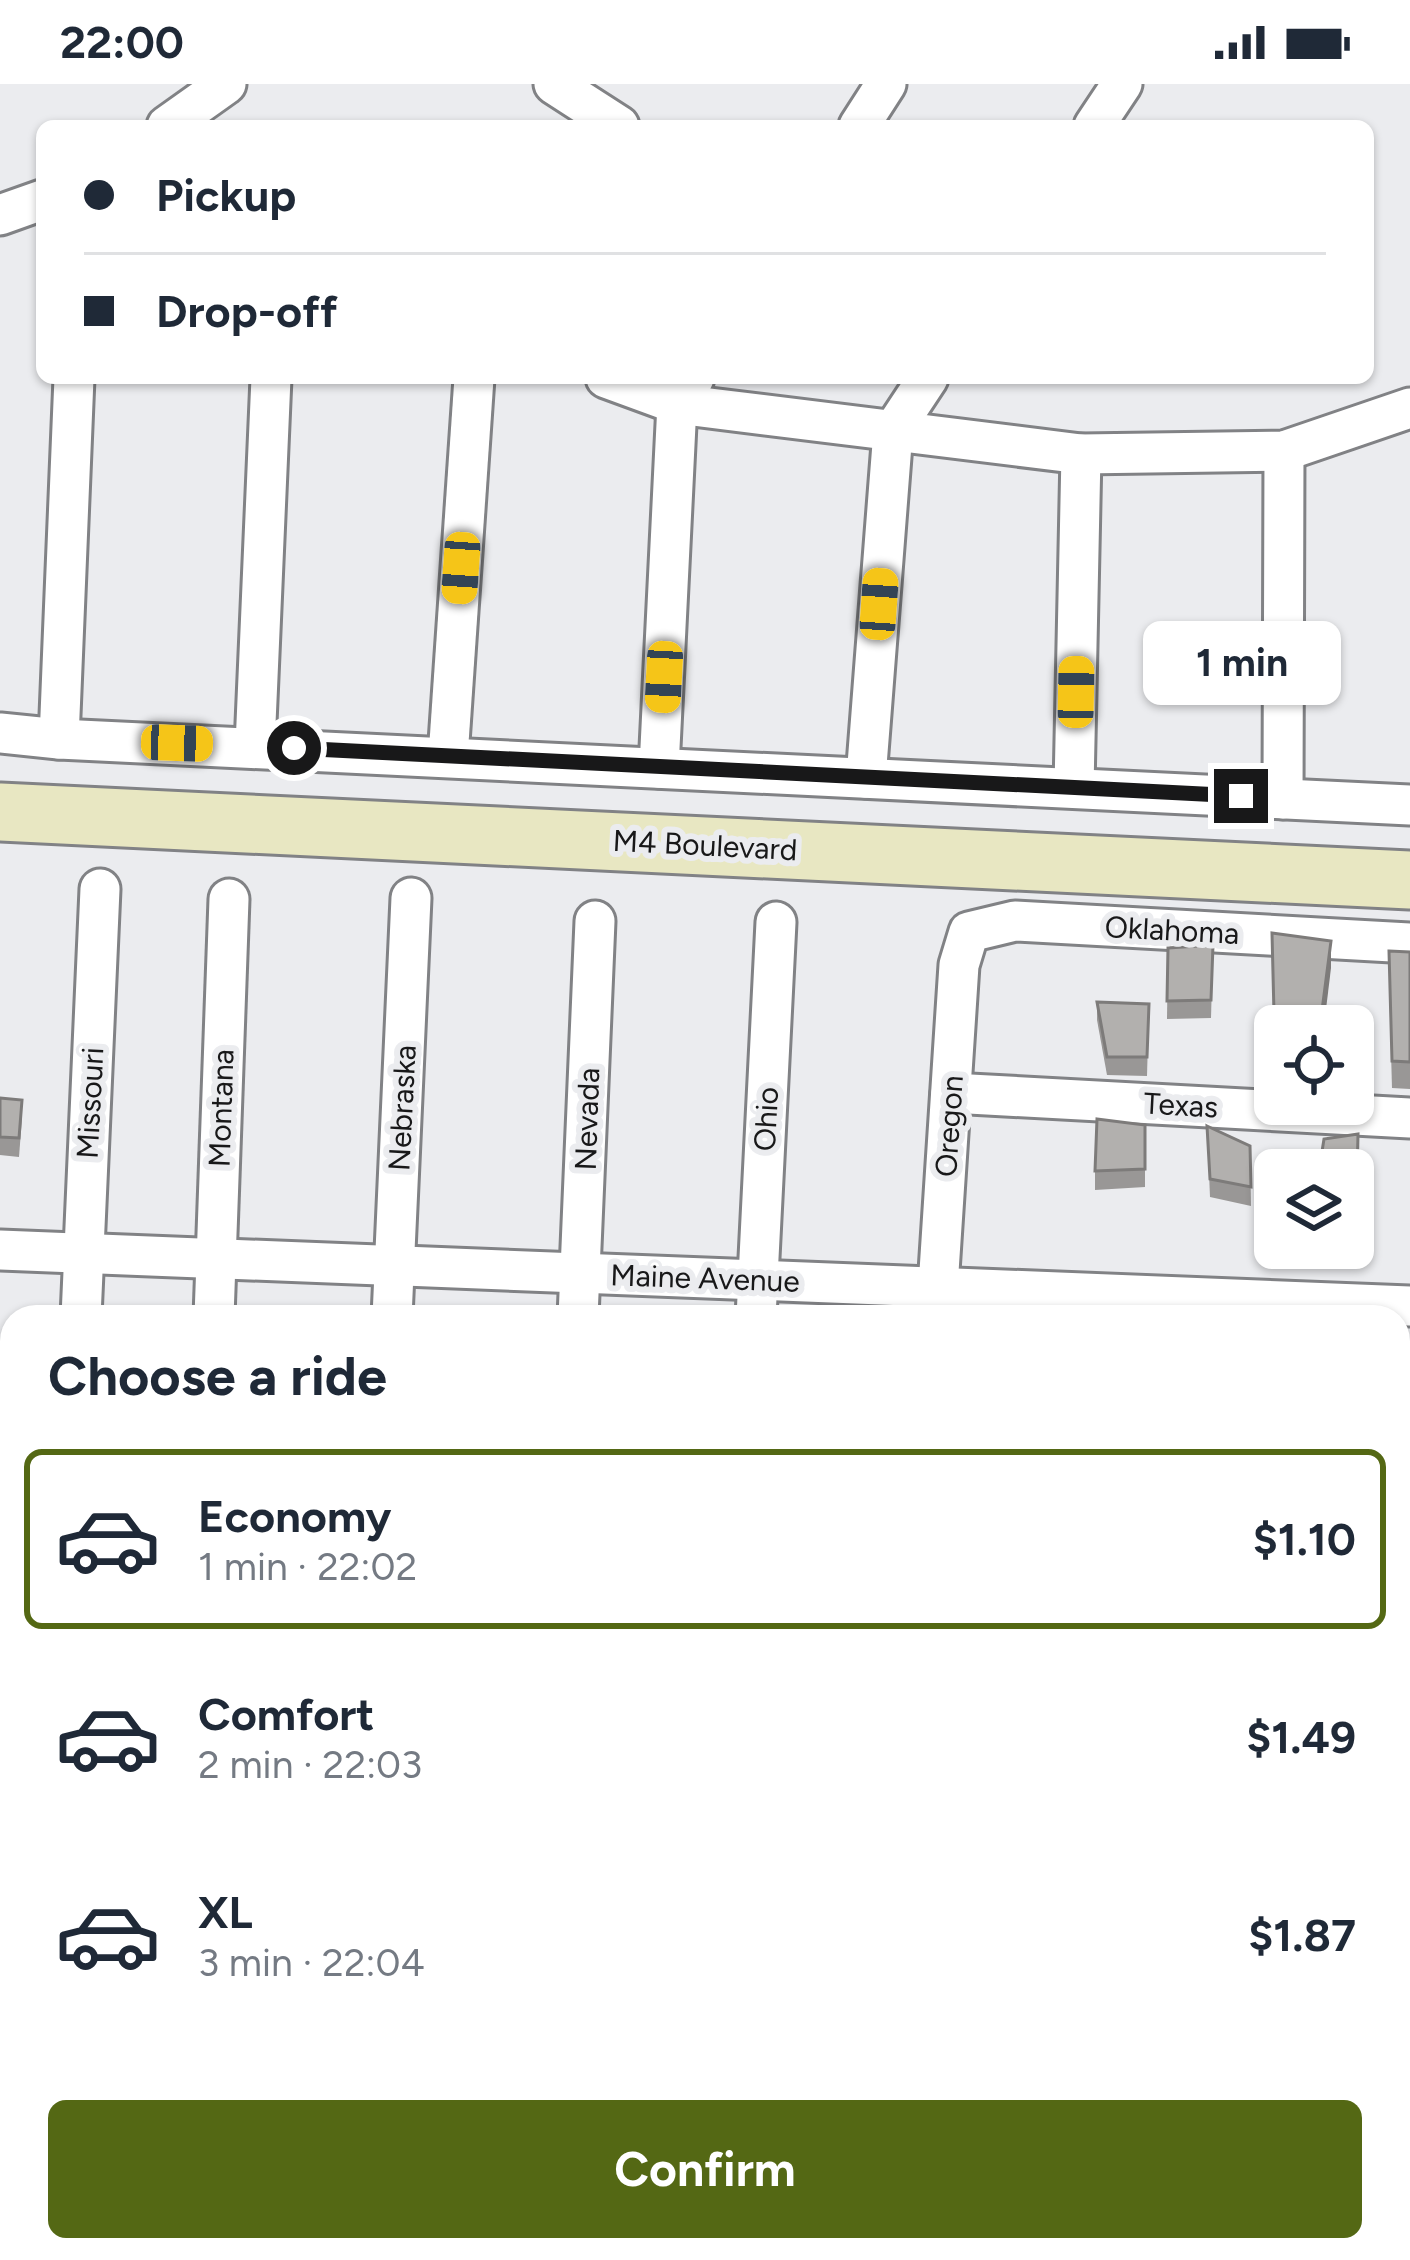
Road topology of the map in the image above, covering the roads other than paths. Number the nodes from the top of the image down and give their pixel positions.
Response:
1 (226, 84) edge
2 (554, 84) edge
3 (886, 84) edge
4 (1122, 84) edge
5 (175, 120) edge
6 (610, 120) edge
7 (863, 120) edge
8 (1098, 120) edge
9 (36, 202) edge
10 (0, 215) edge
11 (74, 384) edge
12 (271, 384) edge
13 (474, 384) edge
14 (643, 384) edge
15 (924, 384) edge
16 (686, 391) edge
17 (1410, 408) edge
18 (893, 431) junction
19 (1284, 451) junction
20 (1081, 454) junction
21 (0, 733) edge
22 (59, 739) junction
23 (255, 746) junction
24 (448, 757) junction
25 (659, 768) junction
26 (866, 778) junction
27 (1074, 788) junction
28 (1283, 799) junction
29 (1410, 805) edge
30 (0, 812) edge
31 (1410, 880) edge
32 (100, 889) dead end
33 (411, 898) dead end
34 (229, 899) dead end
35 (595, 921) dead end
36 (776, 922) dead end
37 (1410, 943) edge
38 (959, 965) joint
39 (951, 1093) junction
40 (1410, 1118) edge
41 (0, 1250) edge
42 (83, 1253) junction
43 (216, 1258) junction
44 (394, 1265) junction
45 (580, 1273) junction
46 (938, 1287) junction
47 (757, 1298) edge
48 (81, 1305) edge
49 (214, 1305) edge
50 (392, 1305) edge
51 (579, 1305) edge
52 (1058, 1305) edge

1 - 5 street
2 - 6 street
3 - 7 street
4 - 8 street
9 - 10 street
11 - 22 street
12 - 23 street
13 - 24 street
14 - 16 street
15 - 18 street
16 - 18 street
16 - 25 street
17 - 19 street
18 - 20 street
18 - 26 street
19 - 20 street
19 - 28 street
20 - 27 street
21 - 22 street
22 - 23 street
23 - 24 street
24 - 25 street
25 - 26 street
26 - 27 street
27 - 28 street
28 - 29 street
30 - 31 street, M4 Boulevard
32 - 42 street, Missouri
33 - 44 street, Nebraska
34 - 43 street, Montana
35 - 45 street, Nevada
36 - 47 street, Ohio
37 - 38 street, Oklahoma
38 - 39 street, Oregon
39 - 40 street, Texas
39 - 46 street, Oregon
41 - 42 street, Maine Avenue
42 - 43 street, Maine Avenue
42 - 48 street, Missouri
43 - 44 street, Maine Avenue
43 - 49 street, Montana
44 - 45 street, Maine Avenue
44 - 50 street, Nebraska
45 - 47 street, Maine Avenue
45 - 51 street, Nevada
46 - 47 street, Maine Avenue
46 - 52 street, Maine Avenue

